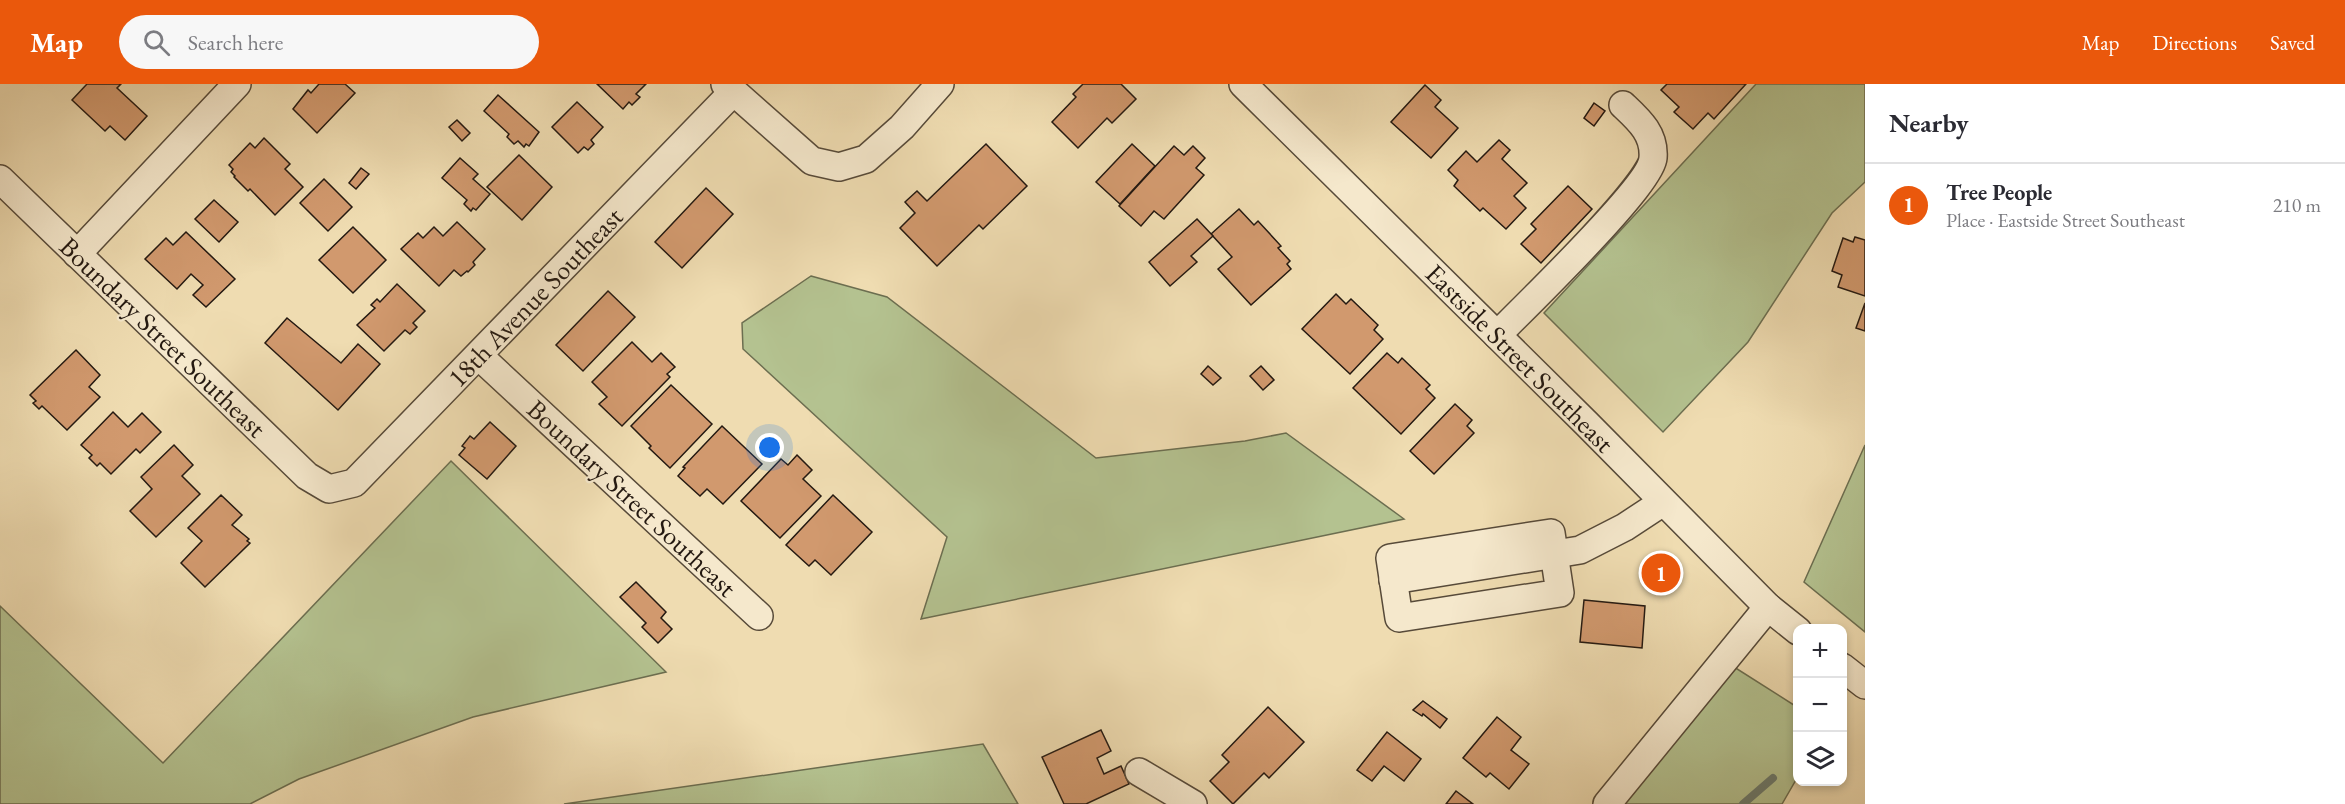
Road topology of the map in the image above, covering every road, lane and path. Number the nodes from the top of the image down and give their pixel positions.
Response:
1 (237, 84) edge
2 (940, 84) edge
3 (1243, 84) edge
4 (729, 88) edge
5 (1623, 105) dead end
6 (0, 179) edge
7 (78, 254) junction
8 (1497, 335) junction
9 (479, 356) junction
10 (329, 489) joint
11 (1663, 502) junction
12 (1554, 554) junction
13 (1768, 607) junction
14 (759, 616) dead end
15 (1793, 628) edge
16 (1847, 671) edge
17 (1865, 685) edge
18 (1139, 772) dead end
19 (1193, 804) edge
20 (1607, 804) edge

1 - 7 street
2 - 4 street
3 - 8 street, Eastside Street Southeast
4 - 9 street, 18th Avenue Southeast
5 - 8 street
6 - 7 street, Boundary Street Southeast
7 - 10 street, Boundary Street Southeast
8 - 11 street, Eastside Street Southeast
9 - 10 street, 18th Avenue Southeast
9 - 14 street, Boundary Street Southeast
11 - 12 street
11 - 13 street, Eastside Street Southeast
12 - 12 street
13 - 15 street, Eastside Street Southeast
13 - 20 street
16 - 17 street
18 - 19 street

